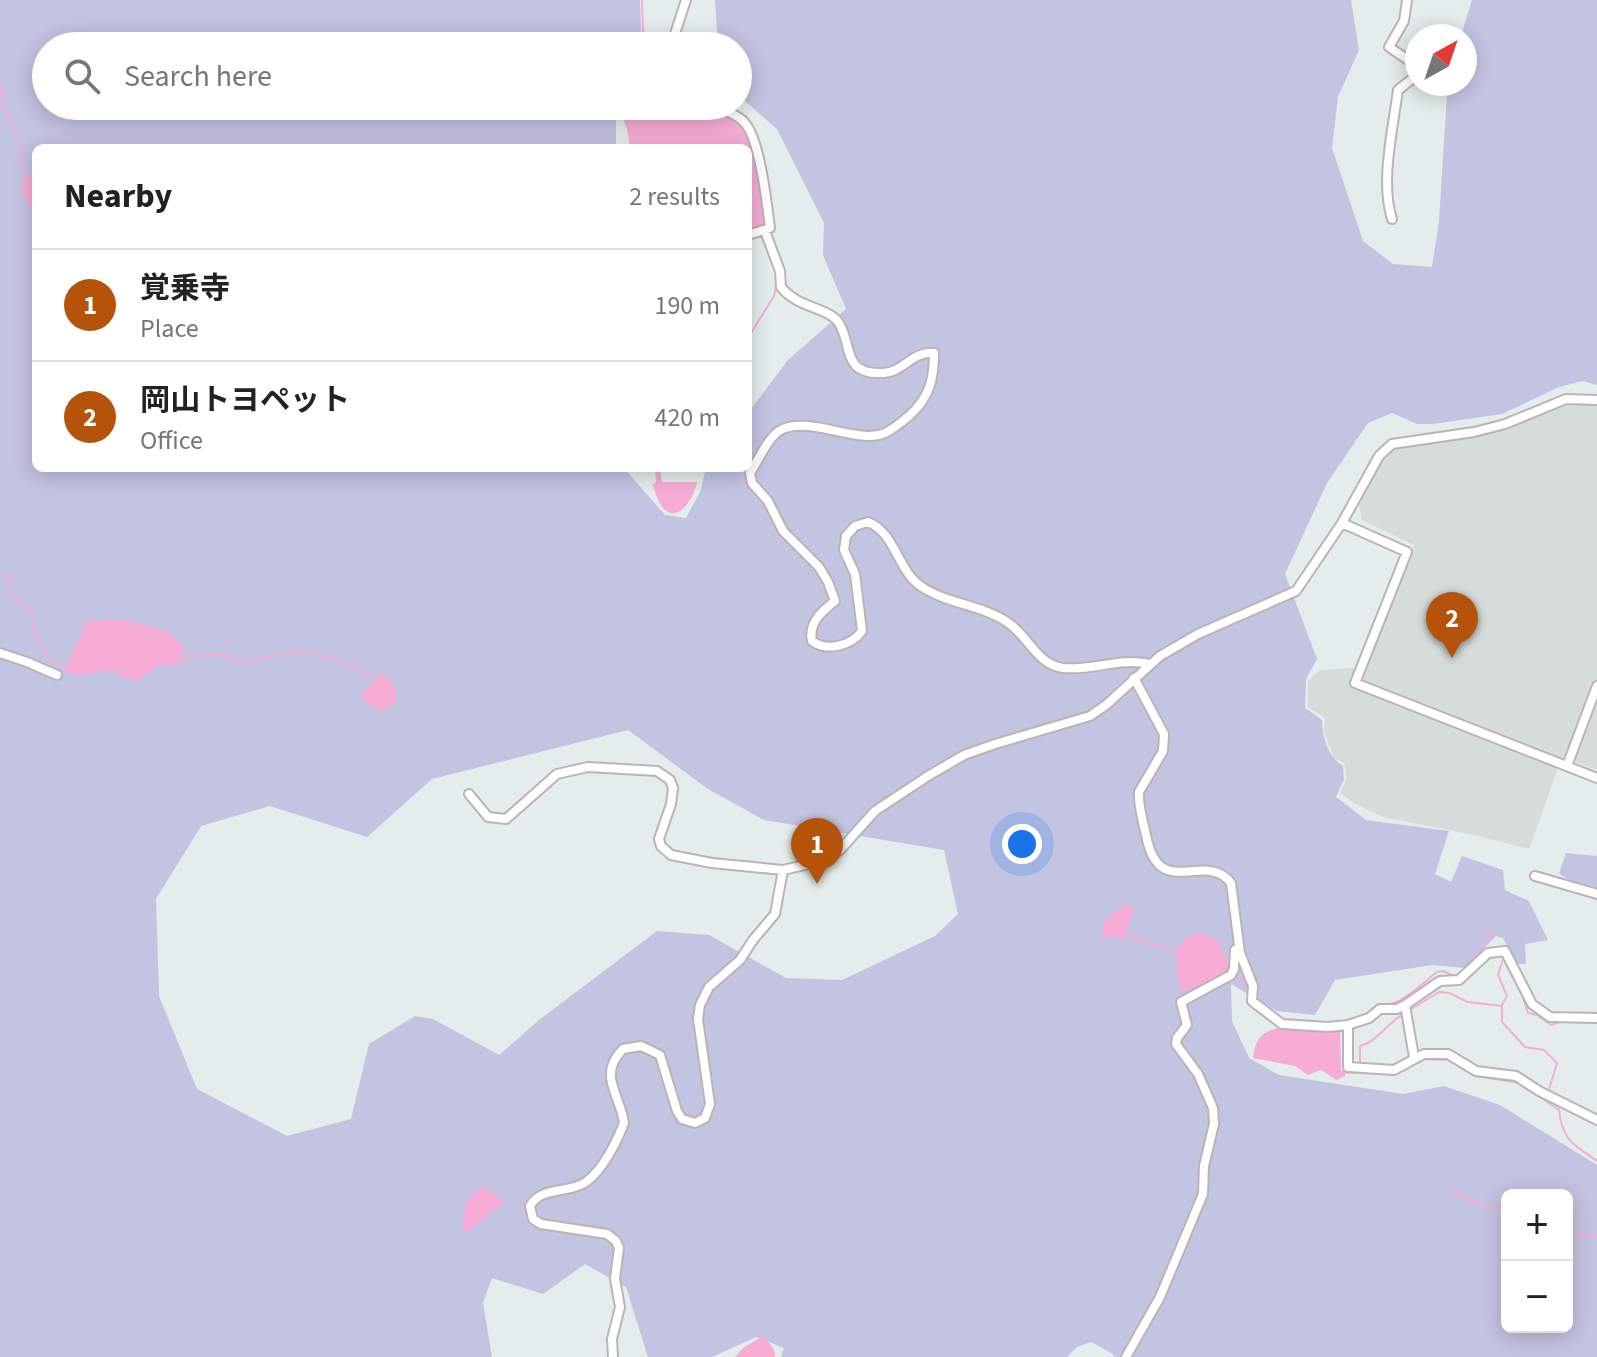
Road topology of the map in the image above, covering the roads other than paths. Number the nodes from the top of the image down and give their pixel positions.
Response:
1 (686, 0) edge
2 (1407, 0) edge
3 (676, 32) edge
4 (1405, 58) edge
5 (1405, 84) edge
6 (742, 120) edge
7 (1392, 219) dead end
8 (765, 231) junction
9 (752, 234) edge
10 (1597, 400) edge
11 (752, 470) edge
12 (751, 472) edge
13 (1342, 523) junction
14 (0, 653) edge
15 (1149, 664) junction
16 (57, 675) dead end
17 (1134, 678) junction
18 (1597, 686) edge
19 (1567, 766) junction
20 (1597, 778) edge
21 (469, 794) dead end
22 (783, 870) junction
23 (1535, 876) dead end
24 (1597, 894) edge
25 (1236, 931) junction
26 (1405, 1005) junction
27 (1597, 1018) edge
28 (1348, 1025) junction
29 (1414, 1057) junction
30 (1597, 1120) edge
31 (613, 1357) edge
32 (1126, 1357) edge

1 - 3 street
2 - 4 street
5 - 7 street
6 - 8 street
8 - 9 street
8 - 11 street
10 - 13 street
12 - 15 street
13 - 15 street
13 - 19 street
14 - 16 street
15 - 17 street
17 - 22 street
17 - 25 street
18 - 19 street
19 - 20 street
21 - 22 street
22 - 31 street
23 - 24 street
25 - 28 street
25 - 32 street
26 - 27 street
26 - 28 street
26 - 29 street
28 - 29 street
29 - 30 street

